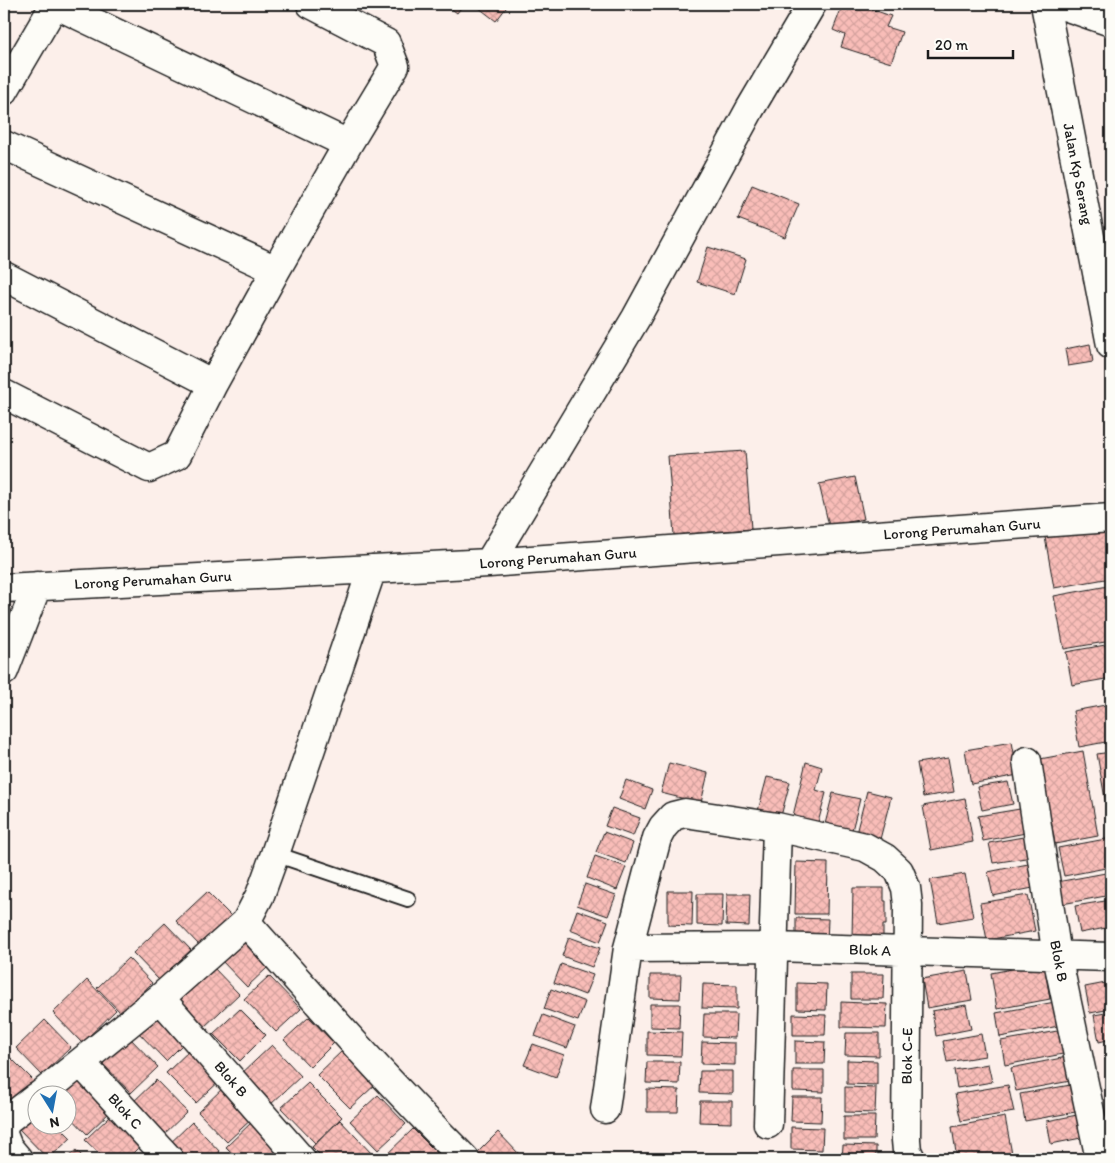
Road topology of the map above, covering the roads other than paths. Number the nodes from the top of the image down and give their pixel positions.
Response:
1 (55, 4) edge
2 (311, 4) edge
3 (812, 4) edge
4 (1044, 4) edge
5 (1059, 4) edge
6 (1111, 22) edge
7 (4, 91) edge
8 (4, 144) edge
9 (348, 144) junction
10 (1099, 224) edge
11 (276, 270) junction
12 (4, 276) edge
13 (1111, 345) edge
14 (213, 384) junction
15 (4, 394) edge
16 (1111, 518) edge
17 (489, 563) junction
18 (372, 569) junction
19 (37, 586) junction
20 (4, 588) edge
21 (4, 671) edge
22 (1027, 761) dead end
23 (777, 827) junction
24 (276, 854) junction
25 (408, 899) dead end
26 (246, 922) junction
27 (774, 947) junction
28 (628, 948) junction
29 (909, 951) junction
30 (1057, 956) junction
31 (1111, 957) edge
32 (160, 998) junction
33 (82, 1063) junction
34 (51, 1086) edge
35 (28, 1104) edge
36 (604, 1109) dead end
37 (768, 1124) dead end
38 (4, 1127) edge
39 (4, 1137) edge
40 (18, 1159) edge
41 (169, 1159) edge
42 (302, 1159) edge
43 (465, 1159) edge
44 (911, 1159) edge
45 (1100, 1159) edge

1 - 7 street
1 - 9 street
2 - 9 street
3 - 17 street
4 - 10 street, Jalan Kp Serang
5 - 6 street
8 - 11 street
9 - 11 street
10 - 13 street, Jalan Kp Serang
11 - 14 street
12 - 14 street
14 - 15 street
16 - 17 street, Lorong Perumahan Guru
17 - 18 street, Lorong Perumahan Guru
18 - 19 street, Lorong Perumahan Guru
18 - 24 street
19 - 20 street, Lorong Perumahan Guru
19 - 21 street
22 - 30 street, Blok B
23 - 27 street
23 - 28 street, Blok C-E
23 - 29 street, Blok C-E
24 - 25 lane
24 - 26 street
26 - 32 street
26 - 43 street
27 - 28 street, Blok A
27 - 29 street, Blok A
27 - 37 street
28 - 36 street, Blok C-E
29 - 30 street, Blok A
29 - 44 street, Blok C-E
30 - 31 street, Blok A
30 - 45 street, Blok B
32 - 33 street
32 - 42 street, Blok B
33 - 34 street
33 - 41 street, Blok C
35 - 38 street
39 - 40 street

